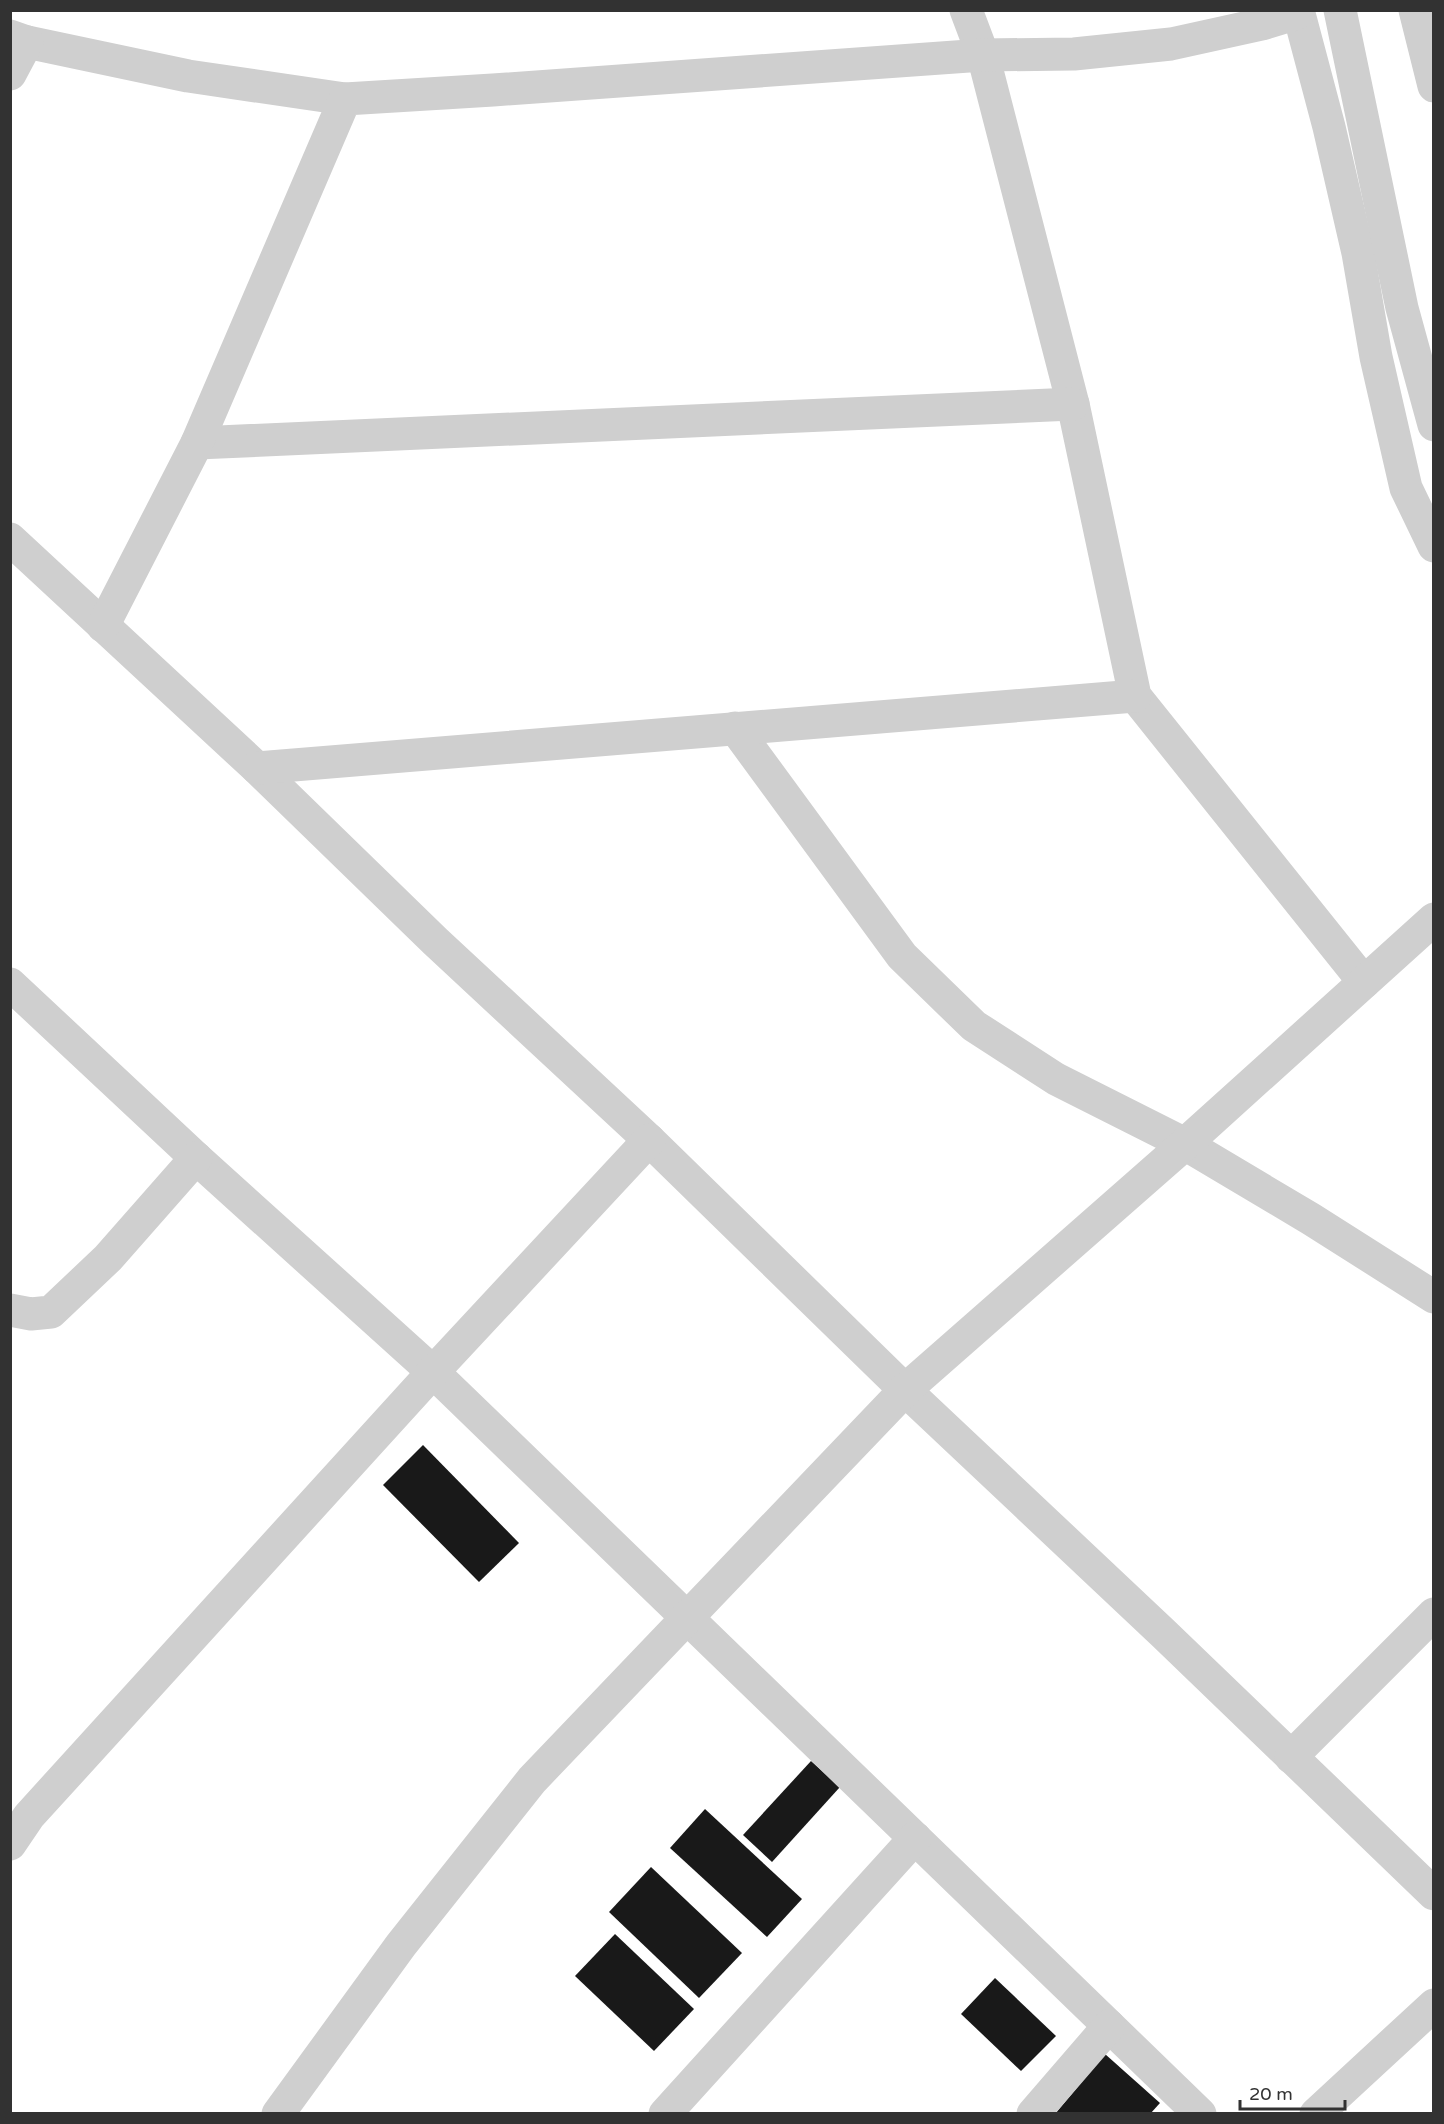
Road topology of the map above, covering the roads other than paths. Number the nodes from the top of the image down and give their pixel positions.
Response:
1 (966, 10) edge
2 (1340, 10) edge
3 (1415, 10) edge
4 (1298, 12) edge
5 (19, 39) edge
6 (983, 55) junction
7 (10, 74) edge
8 (1434, 86) edge
9 (345, 99) junction
10 (1073, 404) junction
11 (1434, 425) edge
12 (197, 444) junction
13 (10, 539) edge
14 (1434, 546) edge
15 (103, 626) junction
16 (1135, 696) junction
17 (735, 728) junction
18 (257, 768) junction
19 (1434, 919) edge
20 (1364, 982) junction
21 (10, 984) edge
22 (649, 1140) junction
23 (1185, 1144) junction
24 (196, 1158) junction
25 (1434, 1297) edge
26 (10, 1310) edge
27 (433, 1372) junction
28 (905, 1390) junction
29 (1434, 1614) edge
30 (687, 1619) junction
31 (1291, 1757) junction
32 (20, 1814) edge
33 (915, 1838) junction
34 (10, 1844) edge
35 (1434, 1894) edge
36 (1434, 2005) edge
37 (1109, 2026) junction
38 (278, 2114) edge
39 (665, 2114) edge
40 (1033, 2114) edge
41 (1200, 2114) edge
42 (1317, 2114) edge

1 - 6 street
2 - 11 street
3 - 8 street
4 - 6 street
4 - 14 street
5 - 7 street
5 - 9 street
6 - 9 street
6 - 10 street
9 - 12 street
10 - 12 street
10 - 16 street
12 - 15 street
13 - 15 street
15 - 18 street
16 - 17 street
16 - 20 street
17 - 18 street
17 - 23 street
18 - 22 street
19 - 20 street
20 - 23 street
21 - 24 street
22 - 27 street
22 - 28 street
23 - 25 street
23 - 28 street
24 - 26 street
24 - 27 street
27 - 30 street
27 - 32 street
28 - 30 street
28 - 31 street
29 - 31 street
30 - 33 street
30 - 38 street
31 - 35 street
32 - 34 street
33 - 37 street
33 - 39 street
36 - 42 street
37 - 40 street
37 - 41 street

